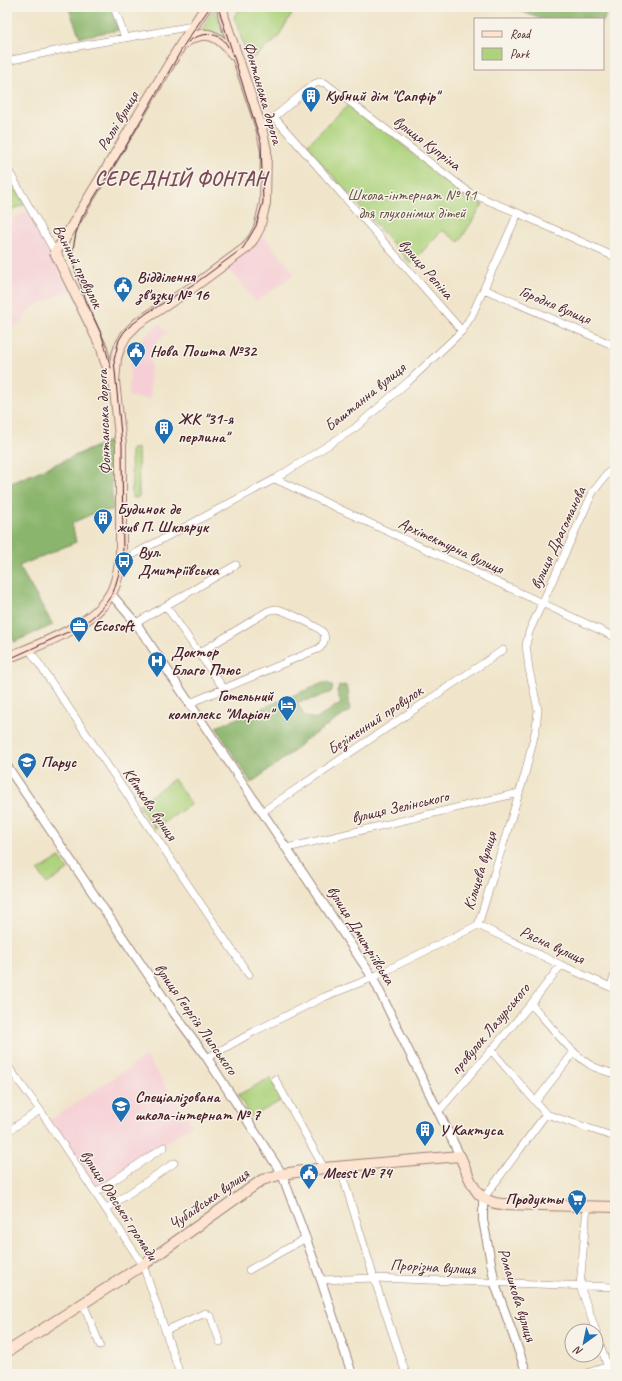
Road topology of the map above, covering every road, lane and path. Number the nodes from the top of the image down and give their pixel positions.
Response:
1 (114, 7) edge
2 (206, 7) edge
3 (222, 7) edge
4 (193, 26) junction
5 (125, 38) junction
6 (181, 46) junction
7 (239, 61) junction
8 (7, 62) edge
9 (274, 117) junction
10 (261, 128) junction
11 (7, 168) edge
12 (518, 213) junction
13 (55, 252) junction
14 (615, 257) edge
15 (484, 289) junction
16 (462, 331) junction
17 (615, 346) edge
18 (102, 348) junction
19 (118, 351) junction
20 (114, 381) junction
21 (615, 467) edge
22 (275, 479) junction
23 (121, 559) junction
24 (236, 565) dead end
25 (111, 594) junction
26 (542, 604) junction
27 (166, 606) junction
28 (136, 623) junction
29 (615, 637) edge
30 (29, 649) junction
31 (503, 650) dead end
32 (199, 653) junction
33 (7, 658) edge
34 (224, 689) junction
35 (190, 704) junction
36 (7, 766) edge
37 (519, 793) junction
38 (262, 812) junction
39 (287, 848) junction
40 (478, 925) junction
41 (561, 965) junction
42 (249, 975) dead end
43 (615, 975) edge
44 (373, 978) junction
45 (612, 988) edge
46 (531, 1004) junction
47 (491, 1050) junction
48 (574, 1052) junction
49 (207, 1058) junction
50 (7, 1066) edge
51 (615, 1074) edge
52 (275, 1079) dead end
53 (536, 1101) junction
54 (40, 1110) junction
55 (439, 1111) junction
56 (546, 1114) junction
57 (7, 1132) edge
58 (615, 1137) edge
59 (164, 1147) dead end
60 (460, 1156) junction
61 (174, 1163) dead end
62 (340, 1167) junction
63 (324, 1168) junction
64 (282, 1174) junction
65 (95, 1193) junction
66 (483, 1199) junction
67 (587, 1206) junction
68 (615, 1207) edge
69 (106, 1209) junction
70 (306, 1238) junction
71 (143, 1265) junction
72 (249, 1270) dead end
73 (374, 1278) junction
74 (321, 1280) junction
75 (495, 1284) junction
76 (580, 1286) junction
77 (615, 1287) edge
78 (83, 1303) junction
79 (593, 1323) edge
80 (165, 1330) junction
81 (220, 1342) dead end
82 (100, 1345) dead end
83 (604, 1349) edge
84 (7, 1352) edge
85 (611, 1365) edge
86 (180, 1374) edge
87 (352, 1374) edge
88 (406, 1374) edge
89 (527, 1374) edge
90 (584, 1374) edge
91 (610, 1374) edge

1 - 5 street
2 - 4 main road, Раллі вулиця
3 - 7 main road, Фонтанська дорога
4 - 5 street
4 - 6 main road, Раллі вулиця
5 - 8 street
6 - 7 main road
6 - 13 main road, Раллі вулиця
7 - 10 main road, Фонтанська дорога
9 - 10 street, вулиця Купріна
9 - 12 street, вулиця Купріна
9 - 16 street, вулиця Рєпіна
10 - 19 main road, Фонтанська дорога
11 - 13 street, Ванний провулок
12 - 14 street, вулиця Купріна
12 - 15 street, Баштанна вулиця
13 - 18 main road, Ванний провулок
15 - 16 street, Баштанна вулиця
15 - 17 street, Городня вулиця
16 - 22 street, Баштанна вулиця
18 - 19 main road
18 - 20 main road, Ванний провулок
19 - 20 main road, Фонтанська дорога
20 - 23 main road, Фонтанська дорога
21 - 26 street, вулиця Драгоманова
22 - 23 street, Баштанна вулиця
22 - 26 street, Архітектурна вулиця
23 - 25 main road, Фонтанська дорога
24 - 27 street
25 - 28 street, вулиця Дмитріївська
25 - 30 main road, Фонтанська дорога
26 - 29 street, Архітектурна вулиця
26 - 37 street, Кільцева вулиця
27 - 28 street
27 - 32 street
28 - 35 street, вулиця Дмитріївська
30 - 33 main road, Фонтанська дорога
30 - 42 street, Квіткова вулиця
31 - 38 street, Безіменний провулок
32 - 34 street
32 - 34 street
34 - 35 street
35 - 38 street, вулиця Дмитріївська
36 - 49 street, вулиця Георгія Липського
37 - 39 street, вулиця Зелінського
37 - 40 street, Кільцева вулиця
38 - 39 street, вулиця Дмитріївська
39 - 44 street, вулиця Дмитріївська
40 - 41 street, Рясна вулиця
40 - 44 street, Кільцева вулиця
41 - 45 street, Рясна вулиця
41 - 46 street, провулок Лазурського
43 - 45 street
44 - 49 street, Кільцева вулиця
44 - 55 street, вулиця Дмитріївська
46 - 47 street, провулок Лазурського
46 - 48 street
47 - 53 street
47 - 55 street, провулок Лазурського
48 - 51 street
48 - 53 street
49 - 64 street, вулиця Георгія Липського
50 - 54 street, вулиця Одеської громади
52 - 63 street
53 - 56 street
54 - 57 street
54 - 65 street, вулиця Одеської громади
55 - 60 street, вулиця Дмитріївська
56 - 58 street
56 - 66 street
59 - 65 street
60 - 62 main road, Чубаївська вулиця
60 - 66 main road, вулиця Дмитріївська
61 - 69 street
62 - 63 main road, Чубаївська вулиця
62 - 73 street
63 - 64 main road, Чубаївська вулиця
64 - 70 street, вулиця Георгія Липського
64 - 71 main road, Чубаївська вулиця
65 - 69 street, вулиця Одеської громади
66 - 67 main road
66 - 75 street, Ромашкова вулиця
67 - 68 main road
67 - 76 street
69 - 71 street, вулиця Одеської громади
70 - 72 street
70 - 74 street, вулиця Георгія Липського
71 - 78 main road, Чубаївська вулиця
71 - 80 street, вулиця Одеської громади
73 - 74 street, Прорізна вулиця
73 - 75 street, Прорізна вулиця
73 - 88 street
74 - 87 street, вулиця Георгія Липського
75 - 76 street, Прорізна вулиця
75 - 89 street, Ромашкова вулиця
76 - 77 street, Прорізна вулиця
76 - 79 street
78 - 82 street
78 - 84 main road, Чубаївська вулиця
80 - 81 street
80 - 86 street, вулиця Одеської громади
83 - 85 street
85 - 90 street
85 - 91 street

